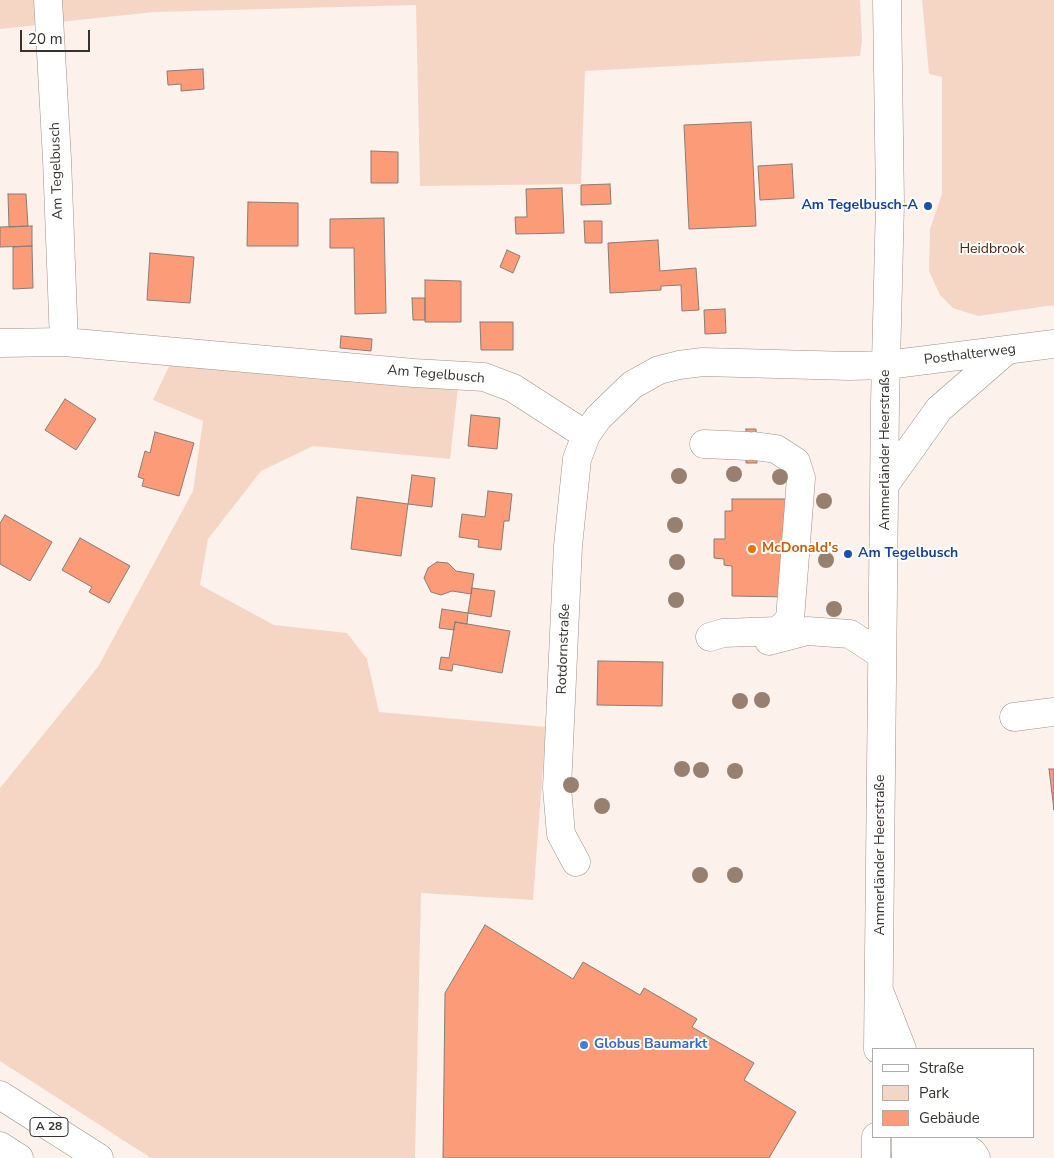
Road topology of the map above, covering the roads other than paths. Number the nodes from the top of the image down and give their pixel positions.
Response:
1 (48, 0) edge
2 (888, 0) edge
3 (64, 342) junction
4 (0, 343) edge
5 (1054, 344) edge
6 (1006, 351) junction
7 (887, 365) junction
8 (586, 435) junction
9 (704, 444) dead end
10 (886, 483) junction
11 (882, 655) junction
12 (1054, 712) edge
13 (1014, 717) dead end
14 (576, 862) dead end
15 (880, 993) junction
16 (878, 1048) edge
17 (902, 1048) edge
18 (0, 1095) edge
19 (876, 1138) edge
20 (0, 1146) edge
21 (961, 1149) edge
22 (906, 1150) edge
23 (19, 1158) edge
24 (99, 1158) edge
25 (876, 1158) edge

1 - 3 main road, Am Tegelbusch
2 - 7 main road, Ammerländer Heerstraße
3 - 4 main road, Am Tegelbusch
3 - 8 main road, Am Tegelbusch
5 - 6 main road, Posthalterweg
6 - 7 main road, Posthalterweg
6 - 10 main road
7 - 8 main road
7 - 10 main road, Ammerländer Heerstraße
8 - 14 main road, Rotdornstraße
9 - 11 main road
10 - 11 main road, Ammerländer Heerstraße
11 - 15 main road, Ammerländer Heerstraße
12 - 13 main road
15 - 16 main road, Ammerländer Heerstraße
15 - 17 main road
18 - 24 main road, A 28
19 - 25 main road
20 - 23 main road
21 - 22 main road

